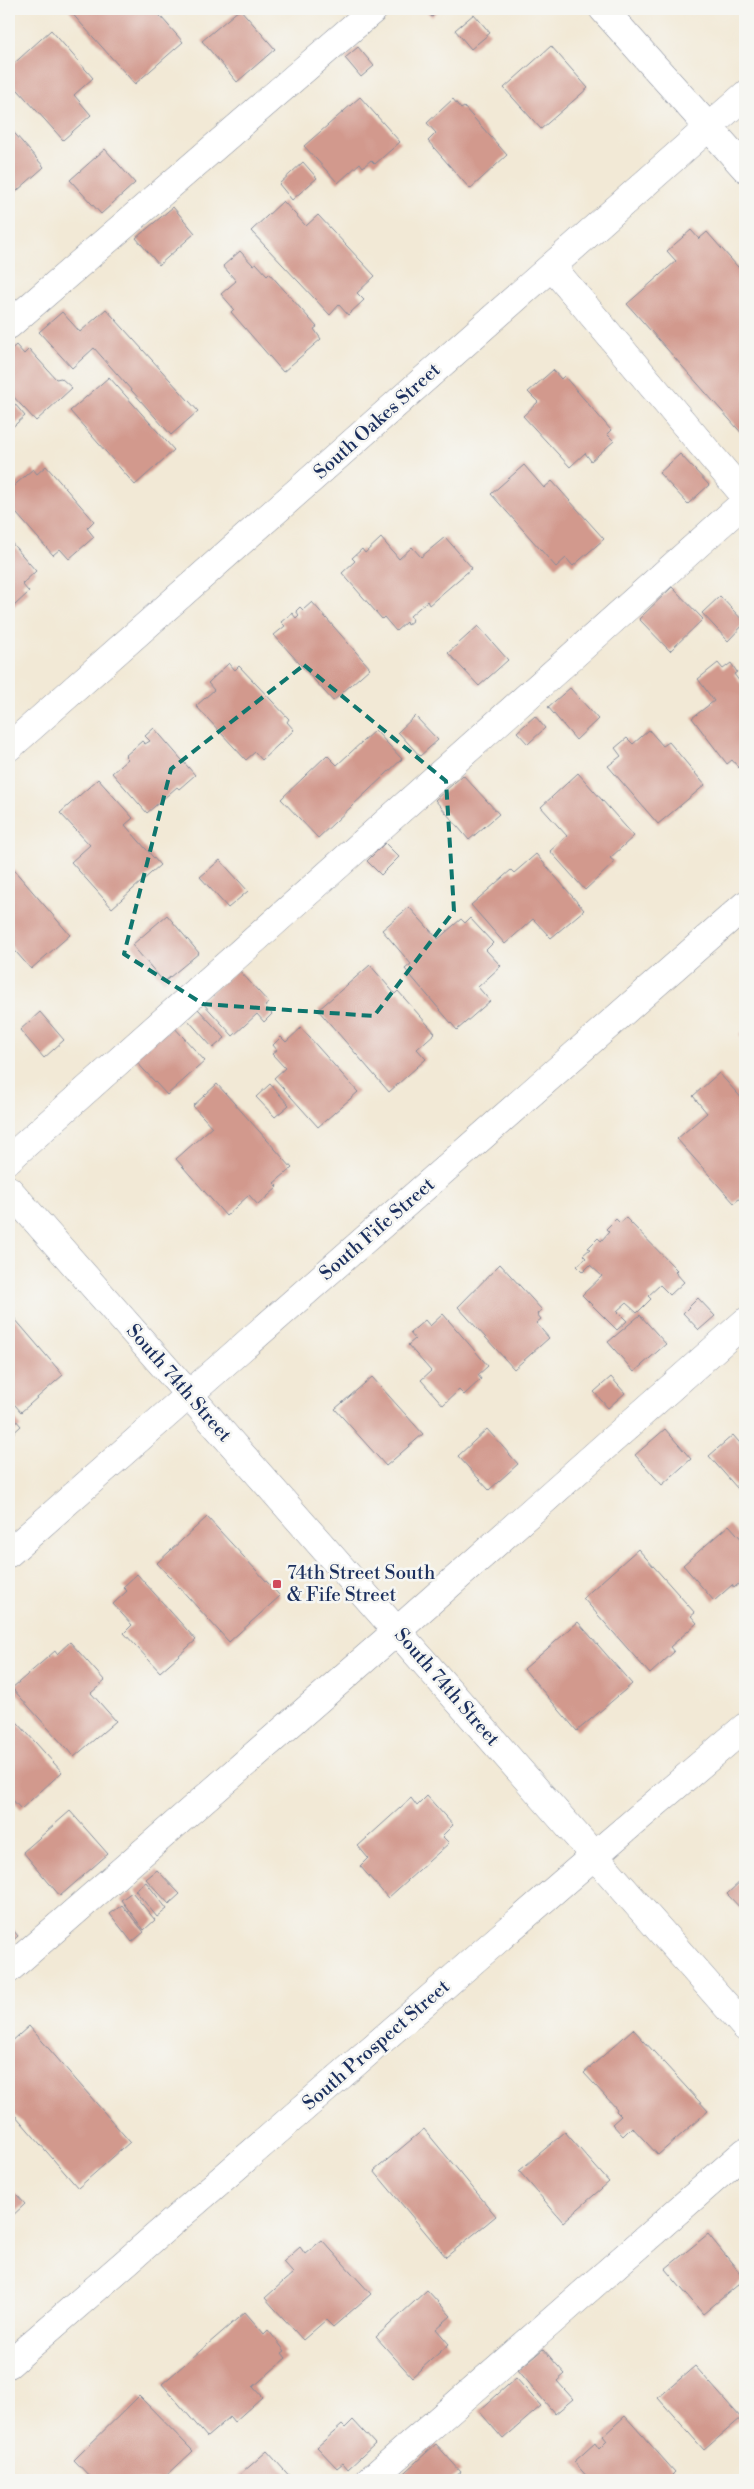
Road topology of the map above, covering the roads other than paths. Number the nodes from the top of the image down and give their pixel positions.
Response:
1 (374, 9) edge
2 (604, 9) edge
3 (745, 95) edge
4 (709, 128) junction
5 (745, 168) edge
6 (552, 266) junction
7 (9, 325) edge
8 (745, 496) edge
9 (745, 502) edge
10 (9, 747) edge
11 (745, 905) edge
12 (9, 1160) edge
13 (9, 1190) edge
14 (745, 1322) edge
15 (188, 1394) junction
16 (9, 1553) edge
17 (397, 1631) junction
18 (745, 1727) edge
19 (595, 1854) junction
20 (9, 1969) edge
21 (745, 2027) edge
22 (745, 2152) edge
23 (9, 2364) edge
24 (370, 2480) edge

1 - 7 street
2 - 4 street
3 - 4 street, South Oakes Street
4 - 5 street
4 - 6 street, South Oakes Street
6 - 8 street
6 - 10 street, South Oakes Street
9 - 12 street
11 - 15 street, South Fife Street
13 - 15 street, South 74th Street
14 - 17 street
15 - 16 street, South Fife Street
15 - 17 street, South 74th Street
17 - 19 street, South 74th Street
17 - 20 street
18 - 19 street, South Prospect Street
19 - 21 street, South 74th Street
19 - 23 street, South Prospect Street
22 - 24 street

